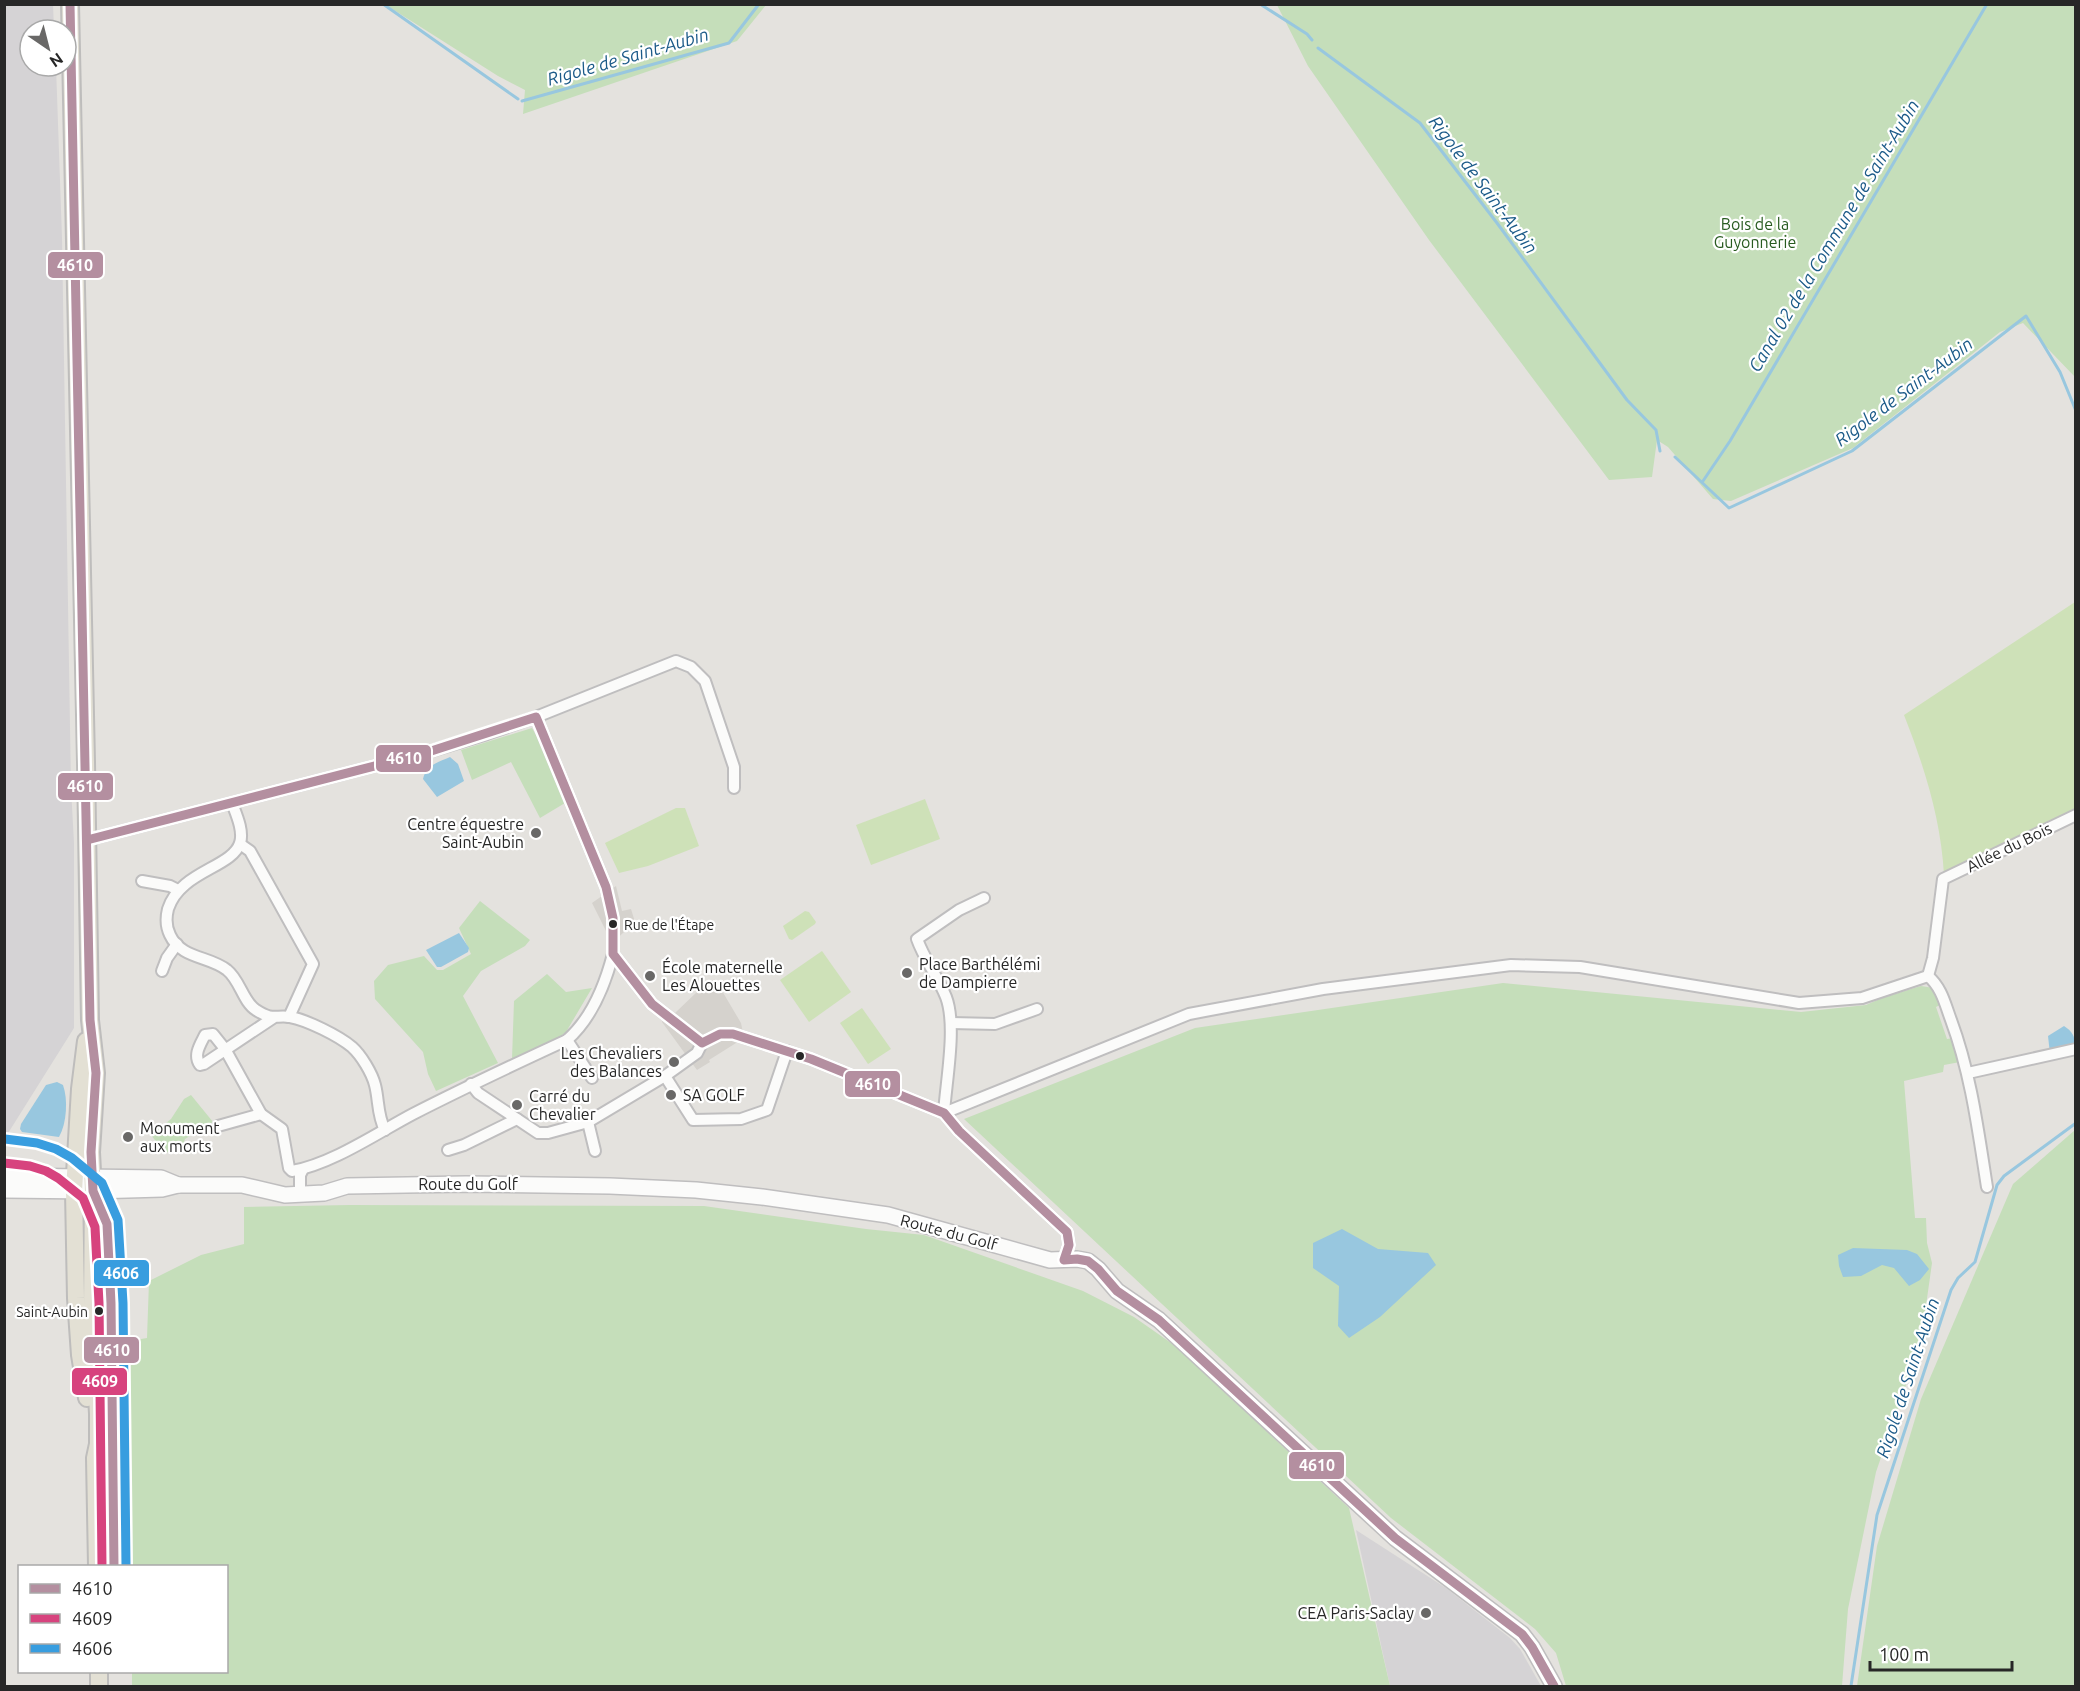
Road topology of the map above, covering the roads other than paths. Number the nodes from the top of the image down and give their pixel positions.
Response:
1 (70, 4) edge
2 (536, 717) junction
3 (735, 788) dead end
4 (232, 803) junction
5 (2076, 815) edge
6 (87, 840) junction
7 (240, 844) junction
8 (142, 881) dead end
9 (178, 890) junction
10 (984, 898) dead end
11 (177, 944) junction
12 (613, 954) junction
13 (162, 971) dead end
14 (1928, 976) junction
15 (1037, 1009) dead end
16 (289, 1017) junction
17 (273, 1018) junction
18 (90, 1020) junction
19 (951, 1023) junction
20 (567, 1040) junction
21 (702, 1043) junction
22 (2076, 1049) edge
23 (787, 1051) junction
24 (1968, 1073) junction
25 (665, 1076) junction
26 (592, 1078) dead end
27 (471, 1084) junction
28 (944, 1113) junction
29 (261, 1114) junction
30 (518, 1119) junction
31 (588, 1122) junction
32 (218, 1126) dead end
33 (384, 1130) junction
34 (447, 1150) dead end
35 (595, 1151) dead end
36 (303, 1169) junction
37 (4, 1176) edge
38 (70, 1181) junction
39 (93, 1184) junction
40 (1987, 1187) dead end
41 (4, 1190) edge
42 (300, 1194) junction
43 (1064, 1260) junction
44 (95, 1458) junction
45 (97, 1565) edge
46 (1554, 1686) edge

1 - 6 main road
2 - 3 street
2 - 4 street
2 - 12 street
4 - 6 street
4 - 7 street
5 - 14 street, Allée du Bois
6 - 18 main road
7 - 9 street
7 - 16 street
8 - 9 street
9 - 11 street
10 - 19 street
11 - 13 street
11 - 17 street
12 - 20 street
12 - 21 street
14 - 24 street
14 - 28 street
15 - 19 street
16 - 17 street
16 - 33 street
17 - 29 street
18 - 38 main road
18 - 39 main road
19 - 28 street
20 - 26 street
20 - 27 street
21 - 23 street
21 - 25 street
22 - 24 street
23 - 25 street
23 - 28 street
24 - 40 street
25 - 31 street
27 - 30 street
27 - 33 street
28 - 43 street
29 - 32 street
29 - 36 street
30 - 31 street
30 - 34 street
31 - 35 street
33 - 36 street
36 - 42 street
37 - 38 street
38 - 39 street, Route du Golf
38 - 41 street
38 - 44 main road
39 - 42 street, Route du Golf
39 - 44 main road
42 - 43 street, Route du Golf
43 - 46 street, Route du Golf
44 - 45 main road

